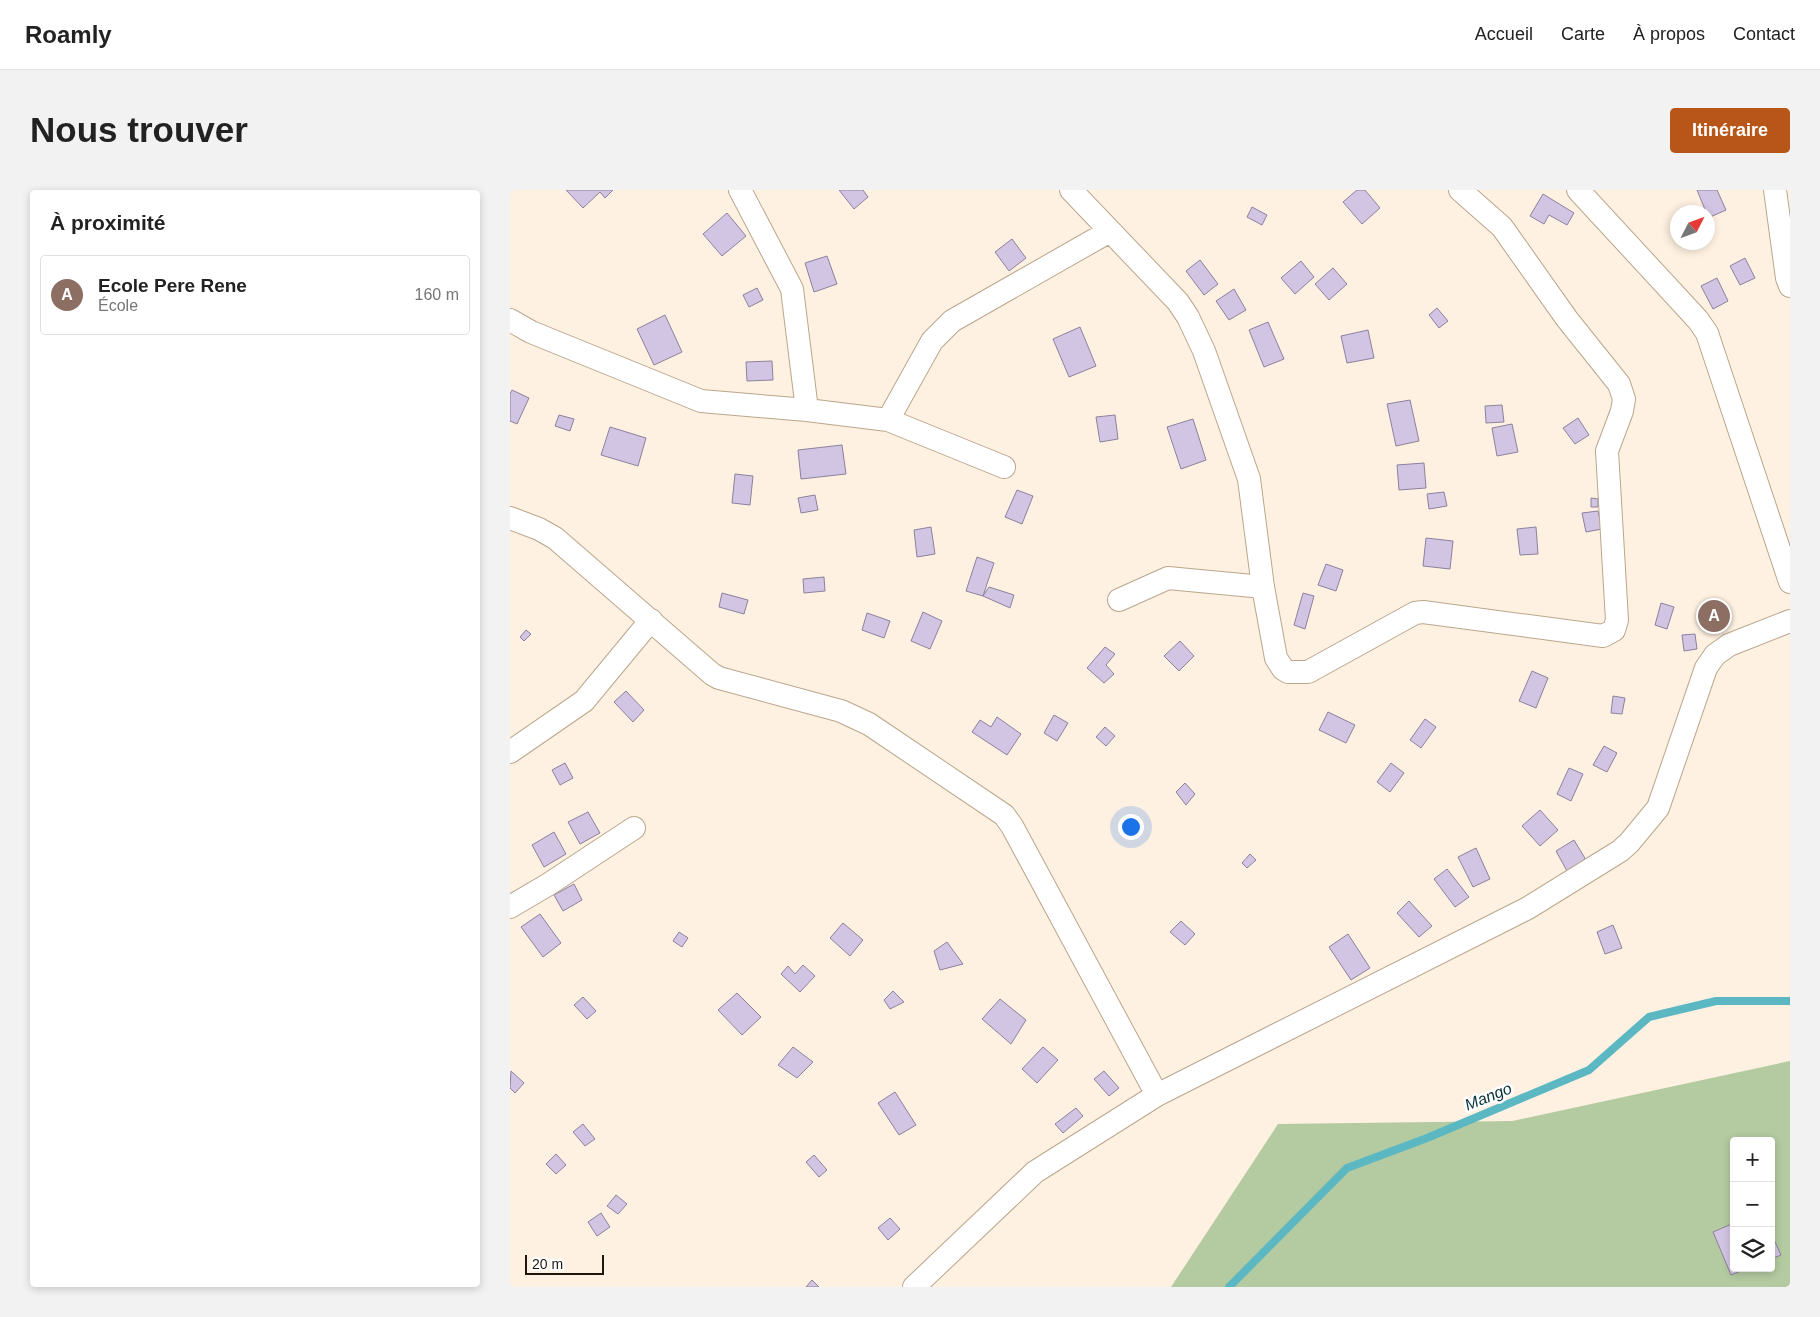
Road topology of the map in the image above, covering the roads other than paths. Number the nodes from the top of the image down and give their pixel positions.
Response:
1 (740, 190) edge
2 (1071, 190) edge
3 (1460, 190) edge
4 (1578, 190) edge
5 (1775, 190) edge
6 (1110, 231) junction
7 (1790, 286) edge
8 (510, 320) edge
9 (807, 410) junction
10 (888, 420) junction
11 (1004, 467) dead end
12 (510, 518) edge
13 (1790, 582) edge
14 (1263, 587) junction
15 (1119, 600) dead end
16 (650, 620) junction
17 (1790, 621) edge
18 (510, 752) edge
19 (634, 828) dead end
20 (510, 907) edge
21 (1157, 1095) junction
22 (914, 1287) edge

1 - 9 street
2 - 6 street
3 - 14 street
4 - 13 street
5 - 7 street
6 - 10 street
6 - 14 street
8 - 9 street
9 - 10 street
10 - 11 street
12 - 16 street
14 - 15 street
16 - 18 street
16 - 21 street
17 - 21 street
19 - 20 street
21 - 22 street

